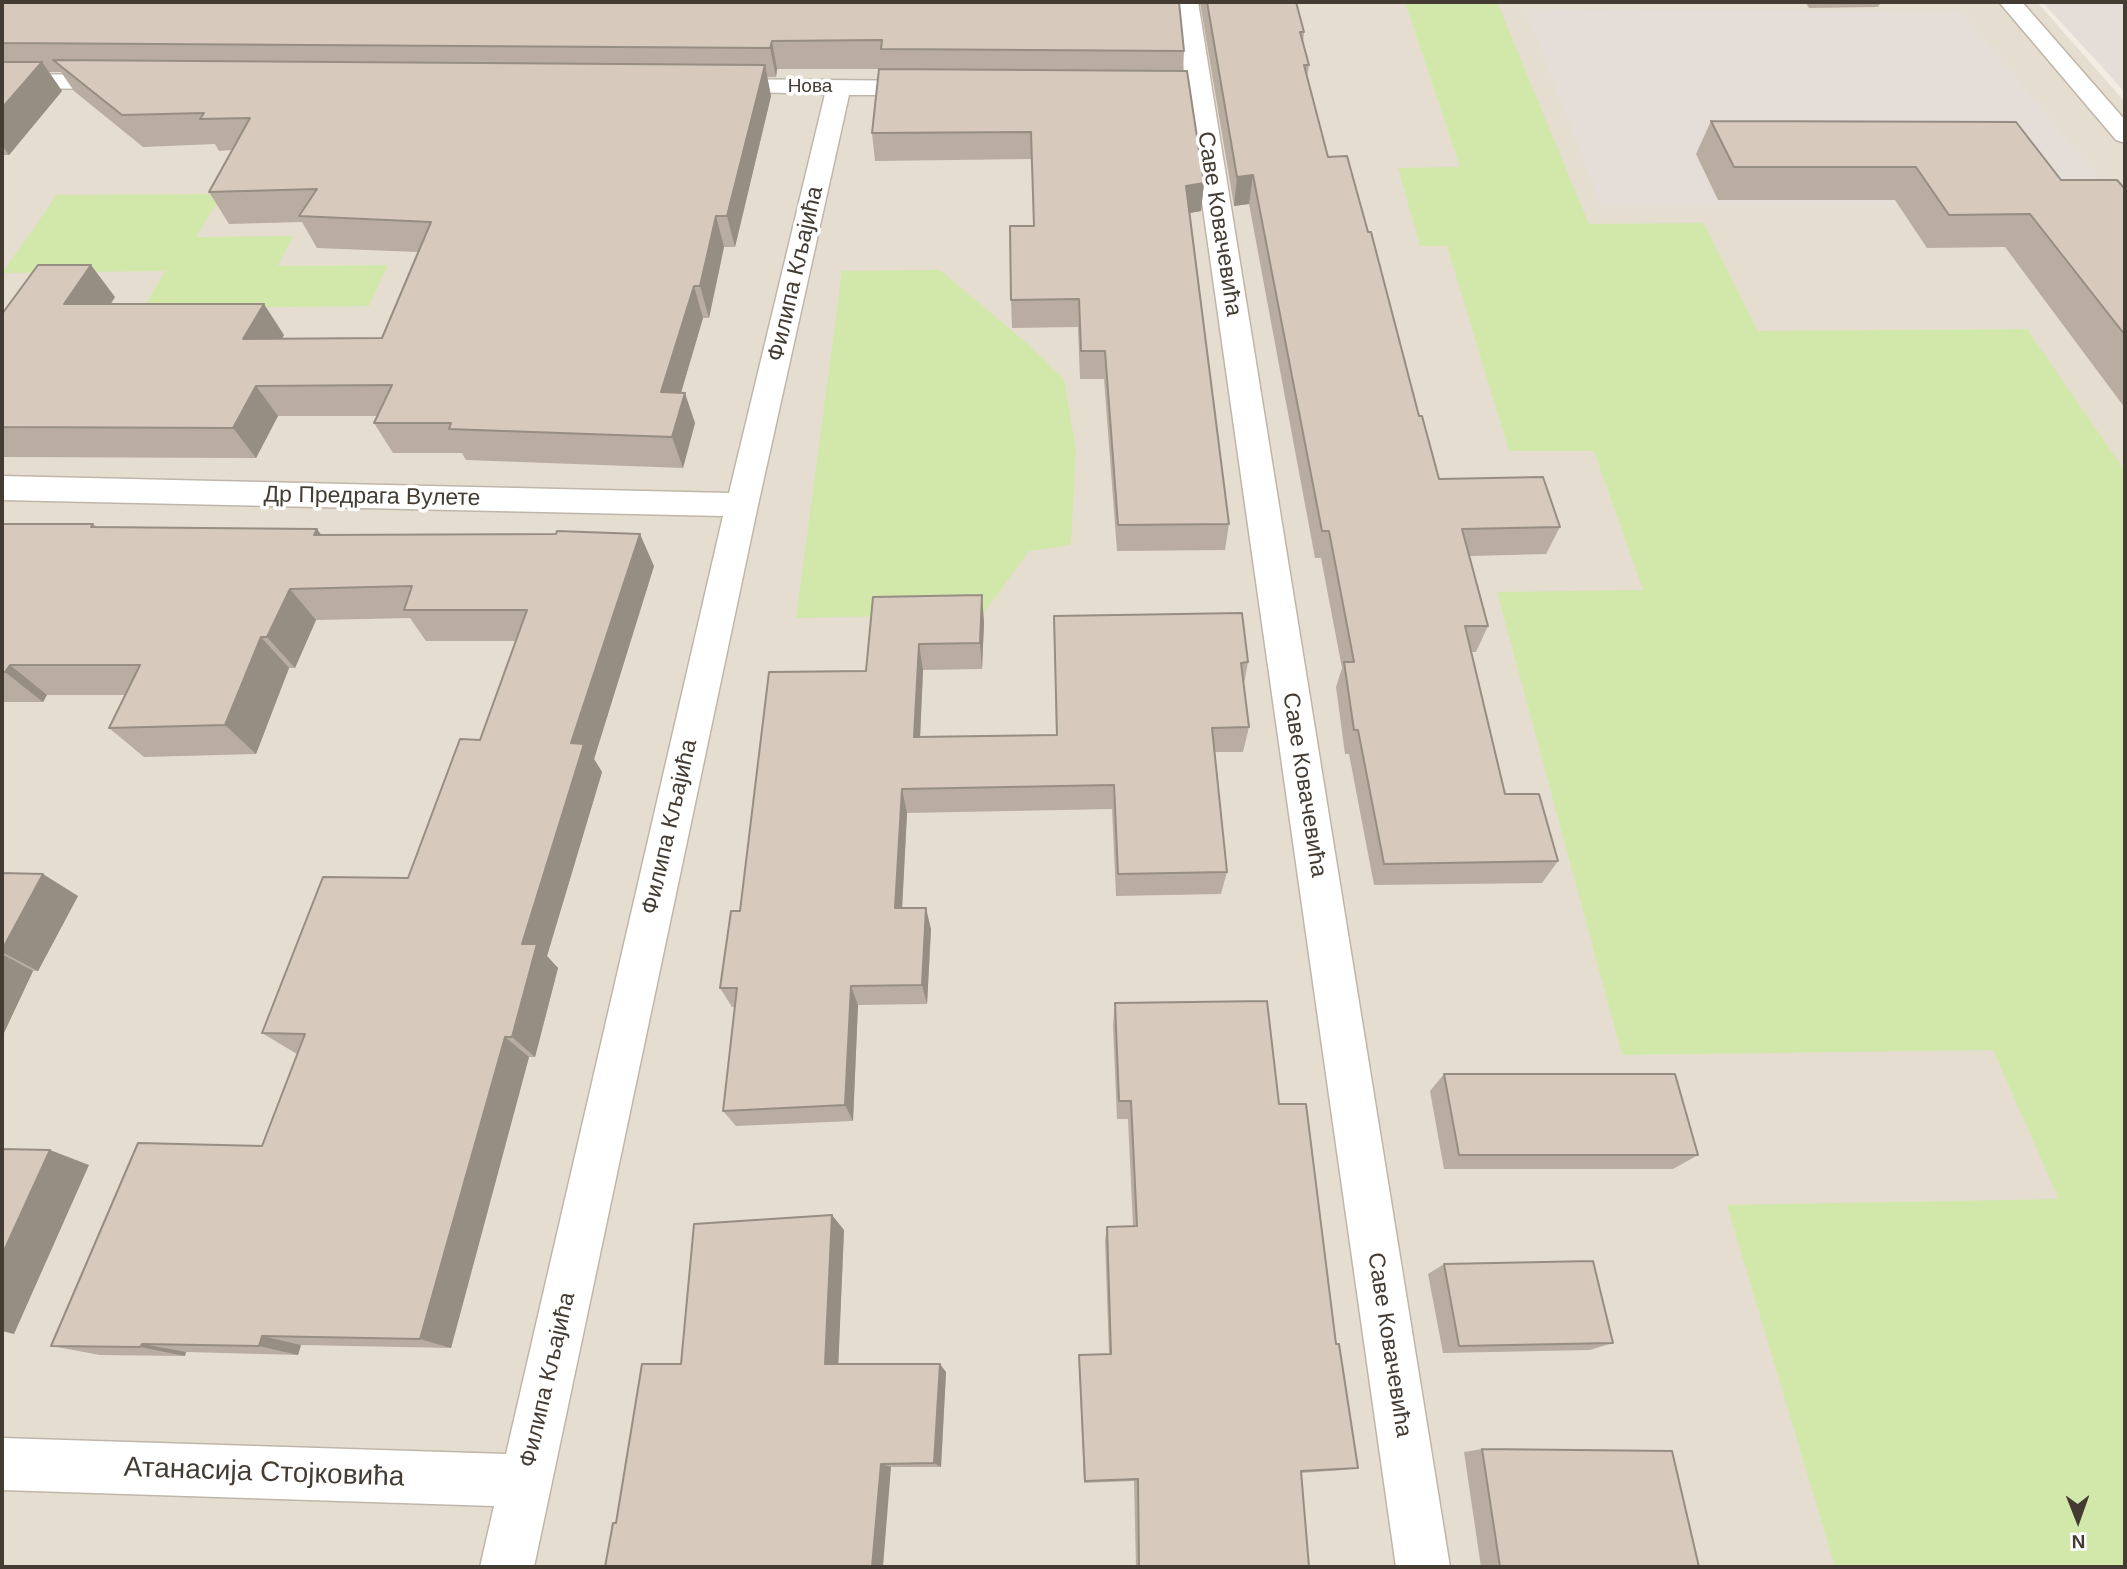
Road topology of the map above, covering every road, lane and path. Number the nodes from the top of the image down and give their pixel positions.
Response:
1 (1187, 2) edge
2 (2010, 2) edge
3 (2, 81) edge
4 (141, 82) edge
5 (700, 86) edge
6 (839, 88) junction
7 (950, 88) edge
8 (2125, 135) edge
9 (2, 488) edge
10 (742, 505) junction
11 (2, 1464) edge
12 (525, 1481) junction
13 (507, 1567) edge
14 (1423, 1567) edge

1 - 14 street, Саве Ковачевића
2 - 8 street
3 - 4 street
5 - 6 street, Нова
6 - 7 street, Нова
6 - 10 street, Филипа Кљајића
9 - 10 street, Др Предрага Вулете
10 - 12 street, Филипа Кљајића
11 - 12 street, Атанасија Стојковића
12 - 13 street, Филипа Кљајића

